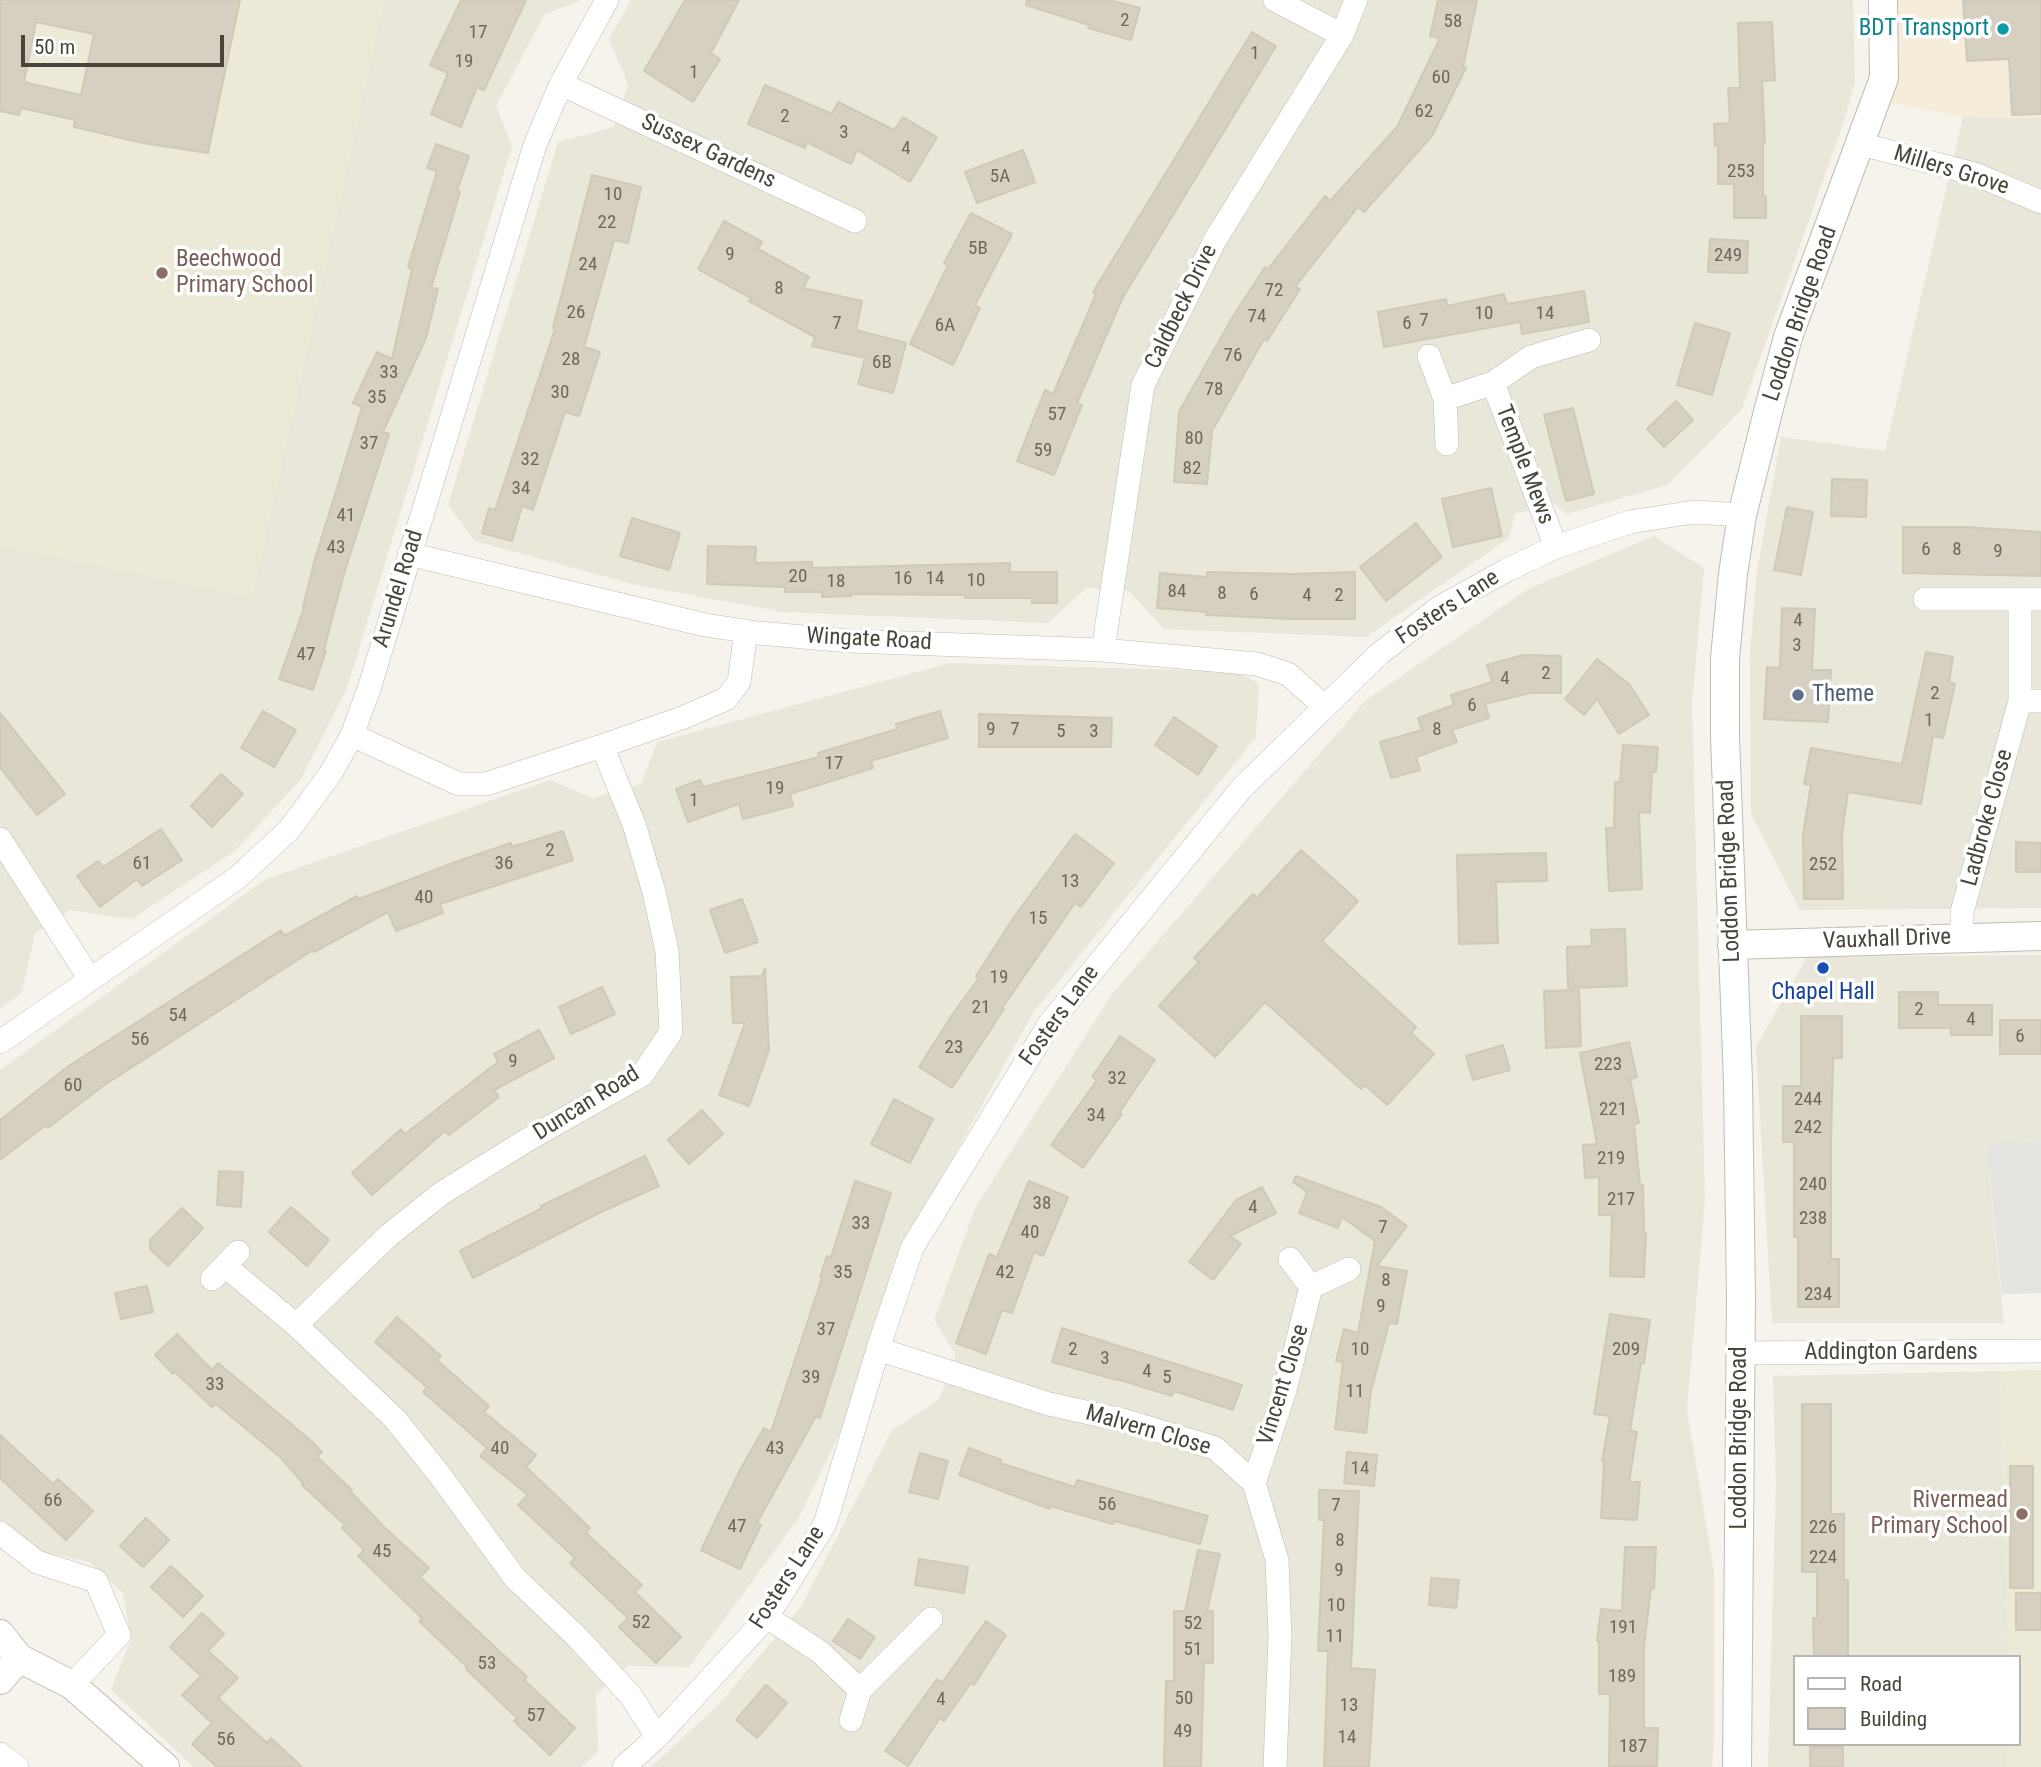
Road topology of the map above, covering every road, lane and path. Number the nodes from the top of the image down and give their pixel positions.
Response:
1 (607, 0) edge
2 (1275, 0) edge
3 (1356, 0) edge
4 (1884, 0) edge
5 (1342, 35) junction
6 (561, 84) junction
7 (1861, 144) junction
8 (2041, 202) edge
9 (855, 221) dead end
10 (1589, 340) dead end
11 (1429, 356) dead end
12 (1493, 383) junction
13 (1445, 399) junction
14 (1447, 444) dead end
15 (1742, 515) junction
16 (1556, 547) junction
17 (409, 554) junction
18 (1925, 599) dead end
19 (2030, 599) edge
20 (746, 631) junction
21 (1103, 650) junction
22 (2030, 701) edge
23 (1324, 706) junction
24 (352, 735) junction
25 (602, 747) junction
26 (0, 839) edge
27 (2041, 936) edge
28 (1962, 937) junction
29 (1732, 945) junction
30 (90, 979) junction
31 (0, 1042) edge
32 (1290, 1259) dead end
33 (225, 1266) dead end
34 (1349, 1269) dead end
35 (1311, 1287) junction
36 (296, 1325) junction
37 (878, 1349) junction
38 (2041, 1350) edge
39 (1740, 1353) junction
40 (1254, 1483) junction
41 (0, 1533) edge
42 (768, 1617) junction
43 (931, 1619) dead end
44 (0, 1634) edge
45 (19, 1658) junction
46 (0, 1680) edge
47 (72, 1685) junction
48 (860, 1690) junction
49 (851, 1720) dead end
50 (657, 1737) junction
51 (0, 1754) edge
52 (17, 1767) edge
53 (165, 1767) edge
54 (624, 1767) edge
55 (1275, 1767) edge
56 (1737, 1767) edge

1 - 6 street, Arundel Road
2 - 5 street
3 - 5 street, Caldbeck Drive
4 - 7 street, Loddon Bridge Road
5 - 21 street, Caldbeck Drive
6 - 9 street, Sussex Gardens
6 - 17 street, Arundel Road
7 - 8 street, Millers Grove
7 - 15 street, Loddon Bridge Road
10 - 12 street, Temple Mews
11 - 13 street
12 - 13 street, Temple Mews
12 - 16 street, Temple Mews
13 - 14 street
15 - 16 street, Fosters Lane
15 - 29 street, Loddon Bridge Road
16 - 23 street, Fosters Lane
17 - 20 street, Wingate Road
17 - 24 street, Arundel Road
18 - 19 street, Ladbroke Close
19 - 22 street, Ladbroke Close
20 - 21 street, Wingate Road
20 - 25 street
21 - 23 street, Wingate Road
22 - 28 street, Ladbroke Close
23 - 37 street, Fosters Lane
24 - 25 street
24 - 30 street, Arundel Road
25 - 36 street, Duncan Road
26 - 30 street
27 - 28 street, Vauxhall Drive
28 - 29 street, Vauxhall Drive
29 - 39 street, Loddon Bridge Road
30 - 31 street, Arundel Road
32 - 35 street
33 - 36 street
34 - 35 street
35 - 40 street, Vincent Close
36 - 50 street
37 - 40 street, Malvern Close
37 - 42 street, Fosters Lane
38 - 39 street, Addington Gardens
39 - 56 street, Loddon Bridge Road
40 - 55 street
41 - 47 street
42 - 48 street
42 - 50 street, Fosters Lane
43 - 48 street
44 - 45 street
45 - 46 street
45 - 47 street
47 - 53 street
48 - 49 street
50 - 54 street, Fosters Lane
51 - 52 street

